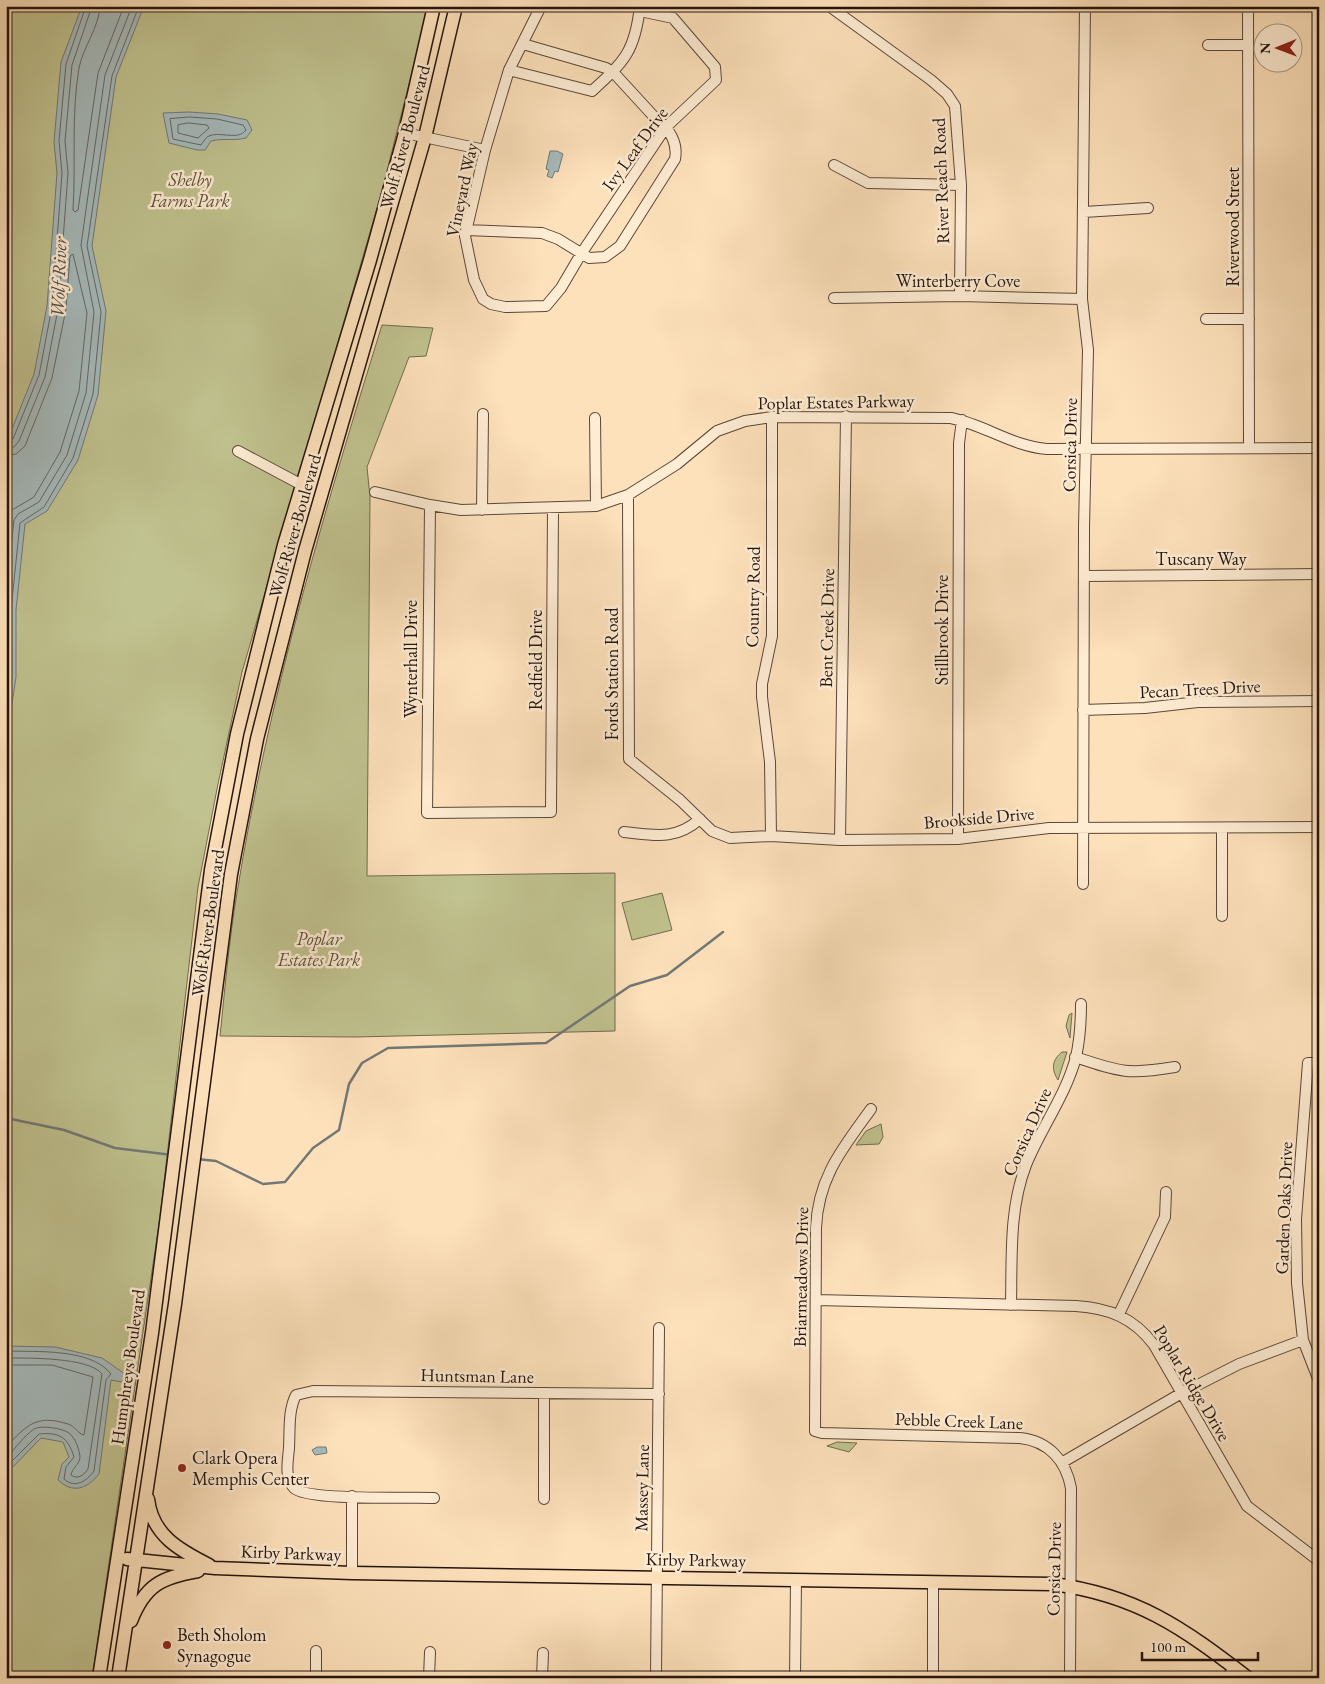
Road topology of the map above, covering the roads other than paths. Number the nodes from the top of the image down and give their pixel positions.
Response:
1 (434, 6) edge
2 (456, 6) edge
3 (541, 6) edge
4 (829, 6) edge
5 (1085, 6) edge
6 (1248, 6) edge
7 (640, 9) edge
8 (523, 44) junction
9 (1208, 45) dead end
10 (1248, 45) junction
11 (509, 70) junction
12 (613, 72) junction
13 (666, 127) junction
14 (405, 133) junction
15 (425, 136) junction
16 (485, 150) junction
17 (834, 165) dead end
18 (961, 184) junction
19 (1148, 208) dead end
20 (1084, 212) junction
21 (466, 230) junction
22 (581, 254) junction
23 (561, 288) joint
24 (960, 296) junction
25 (834, 298) dead end
26 (1082, 298) junction
27 (1206, 319) dead end
28 (1249, 320) junction
29 (483, 414) dead end
30 (846, 416) junction
31 (772, 417) junction
32 (595, 418) dead end
33 (962, 420) junction
34 (1249, 448) junction
35 (1319, 448) edge
36 (1086, 449) junction
37 (238, 451) dead end
38 (302, 485) junction
39 (375, 492) dead end
40 (628, 495) junction
41 (430, 505) junction
42 (596, 506) junction
43 (553, 508) junction
44 (482, 510) junction
45 (1319, 574) edge
46 (1084, 576) junction
47 (1319, 701) edge
48 (1084, 710) junction
49 (551, 812) joint
50 (700, 819) junction
51 (1319, 827) edge
52 (1083, 828) junction
53 (1222, 828) junction
54 (624, 832) dead end
55 (771, 836) junction
56 (958, 839) junction
57 (840, 840) junction
58 (1083, 884) dead end
59 (1222, 916) dead end
60 (1081, 1004) dead end
61 (1076, 1057) junction
62 (187, 1060) joint
63 (206, 1063) joint
64 (1314, 1063) edge
65 (1175, 1067) dead end
66 (871, 1109) dead end
67 (1166, 1192) dead end
68 (816, 1300) junction
69 (1011, 1304) junction
70 (1119, 1314) junction
71 (659, 1328) dead end
72 (1303, 1340) junction
73 (1319, 1381) edge
74 (544, 1393) junction
75 (659, 1394) junction
76 (1180, 1394) junction
77 (815, 1431) joint
78 (1062, 1462) junction
79 (147, 1485) junction
80 (352, 1496) junction
81 (434, 1498) dead end
82 (544, 1499) dead end
83 (117, 1558) junction
84 (135, 1560) junction
85 (1319, 1561) edge
86 (215, 1568) junction
87 (352, 1573) junction
88 (657, 1576) junction
89 (796, 1580) junction
90 (933, 1582) junction
91 (1070, 1586) junction
92 (124, 1640) junction
93 (316, 1651) dead end
94 (430, 1652) dead end
95 (543, 1653) dead end
96 (1231, 1673) edge
97 (100, 1678) edge
98 (118, 1678) edge
99 (316, 1678) edge
100 (429, 1678) edge
101 (542, 1678) edge
102 (656, 1678) edge
103 (795, 1678) edge
104 (933, 1678) edge
105 (1070, 1678) edge
106 (1248, 1678) edge

1 - 14 main road, Wolf River Boulevard
2 - 15 main road, Wolf River Boulevard
3 - 8 street, Vineyard Way
4 - 18 street, River Reach Road
5 - 20 street, Corsica Drive
6 - 10 street, Riverwood Street
7 - 12 street
7 - 13 street, Ivy Leaf Drive
8 - 11 street, Vineyard Way
8 - 12 street
9 - 10 street
10 - 28 street, Riverwood Street
11 - 12 street
11 - 16 street, Vineyard Way
12 - 13 street
13 - 22 street, Ivy Leaf Drive
13 - 22 street
14 - 15 street
14 - 38 main road, Wolf River Boulevard
15 - 16 street
15 - 63 main road, Wolf River Boulevard
16 - 21 street, Vineyard Way
17 - 18 street
18 - 24 street, River Reach Road
19 - 20 street
20 - 26 street, Corsica Drive
21 - 22 street
21 - 23 street, Vineyard Way
22 - 23 street, Ivy Leaf Drive
24 - 25 street, Winterberry Cove
24 - 26 street, Winterberry Cove
26 - 36 street, Corsica Drive
27 - 28 street
28 - 34 street, Riverwood Street
29 - 44 street
30 - 31 street, Poplar Estates Parkway
30 - 33 street, Poplar Estates Parkway
30 - 57 street, Bent Creek Drive
31 - 40 street, Poplar Estates Parkway
31 - 55 street, Country Road
32 - 42 street
33 - 36 street, Poplar Estates Parkway
33 - 56 street, Stillbrook Drive
34 - 35 street, Poplar Estates Parkway
34 - 36 street, Poplar Estates Parkway
36 - 46 street, Corsica Drive
37 - 38 street
38 - 62 main road, Wolf River Boulevard
39 - 41 street, Poplar Estates Parkway
40 - 42 street, Poplar Estates Parkway
40 - 50 street, Fords Station Road
41 - 44 street, Poplar Estates Parkway
41 - 49 street, Wynterhall Drive
42 - 43 street, Poplar Estates Parkway
43 - 44 street, Poplar Estates Parkway
43 - 49 street, Redfield Drive
45 - 46 street, Tuscany Way
46 - 48 street, Corsica Drive
47 - 48 street, Pecan Trees Drive
48 - 52 street, Corsica Drive
50 - 54 street
50 - 55 street, Brookside Drive
51 - 53 street, Brookside Drive
52 - 53 street, Brookside Drive
52 - 56 street, Brookside Drive
52 - 58 street, Corsica Drive
53 - 59 street
55 - 57 street, Brookside Drive
56 - 57 street, Brookside Drive
60 - 61 street, Corsica Drive
61 - 65 street
61 - 69 street, Corsica Drive
62 - 83 main road, Humphreys Boulevard
63 - 79 main road, Humphreys Boulevard
64 - 72 street, Garden Oaks Drive
66 - 68 street, Briarmeadows Drive
67 - 70 street
68 - 69 street, Poplar Ridge Drive
68 - 77 street, Briarmeadows Drive
69 - 70 street, Poplar Ridge Drive
70 - 76 street, Poplar Ridge Drive
71 - 75 street, Massey Lane
72 - 73 street, Garden Oaks Drive
72 - 76 street
74 - 75 street, Huntsman Lane
74 - 80 street, Huntsman Lane
74 - 82 street
75 - 88 street, Massey Lane
76 - 78 street
76 - 85 street, Poplar Ridge Drive
77 - 78 street, Pebble Creek Lane
78 - 91 street, Corsica Drive
79 - 84 main road, Humphreys Boulevard
79 - 86 main road
80 - 81 street
80 - 87 street
83 - 84 main road, Kirby Parkway
83 - 97 main road, Humphreys Boulevard
84 - 86 main road, Kirby Parkway
84 - 92 main road, Humphreys Boulevard
86 - 87 main road, Kirby Parkway
86 - 92 main road
87 - 88 main road, Kirby Parkway
88 - 89 main road, Kirby Parkway
88 - 102 street, Massey Lane
89 - 90 main road, Kirby Parkway
89 - 103 street
90 - 91 main road, Kirby Parkway
90 - 104 street
91 - 96 main road, Kirby Parkway
91 - 105 street, Corsica Drive
92 - 98 main road, Humphreys Boulevard
93 - 99 street
94 - 100 street
95 - 101 street
96 - 106 main road, Kirby Parkway

